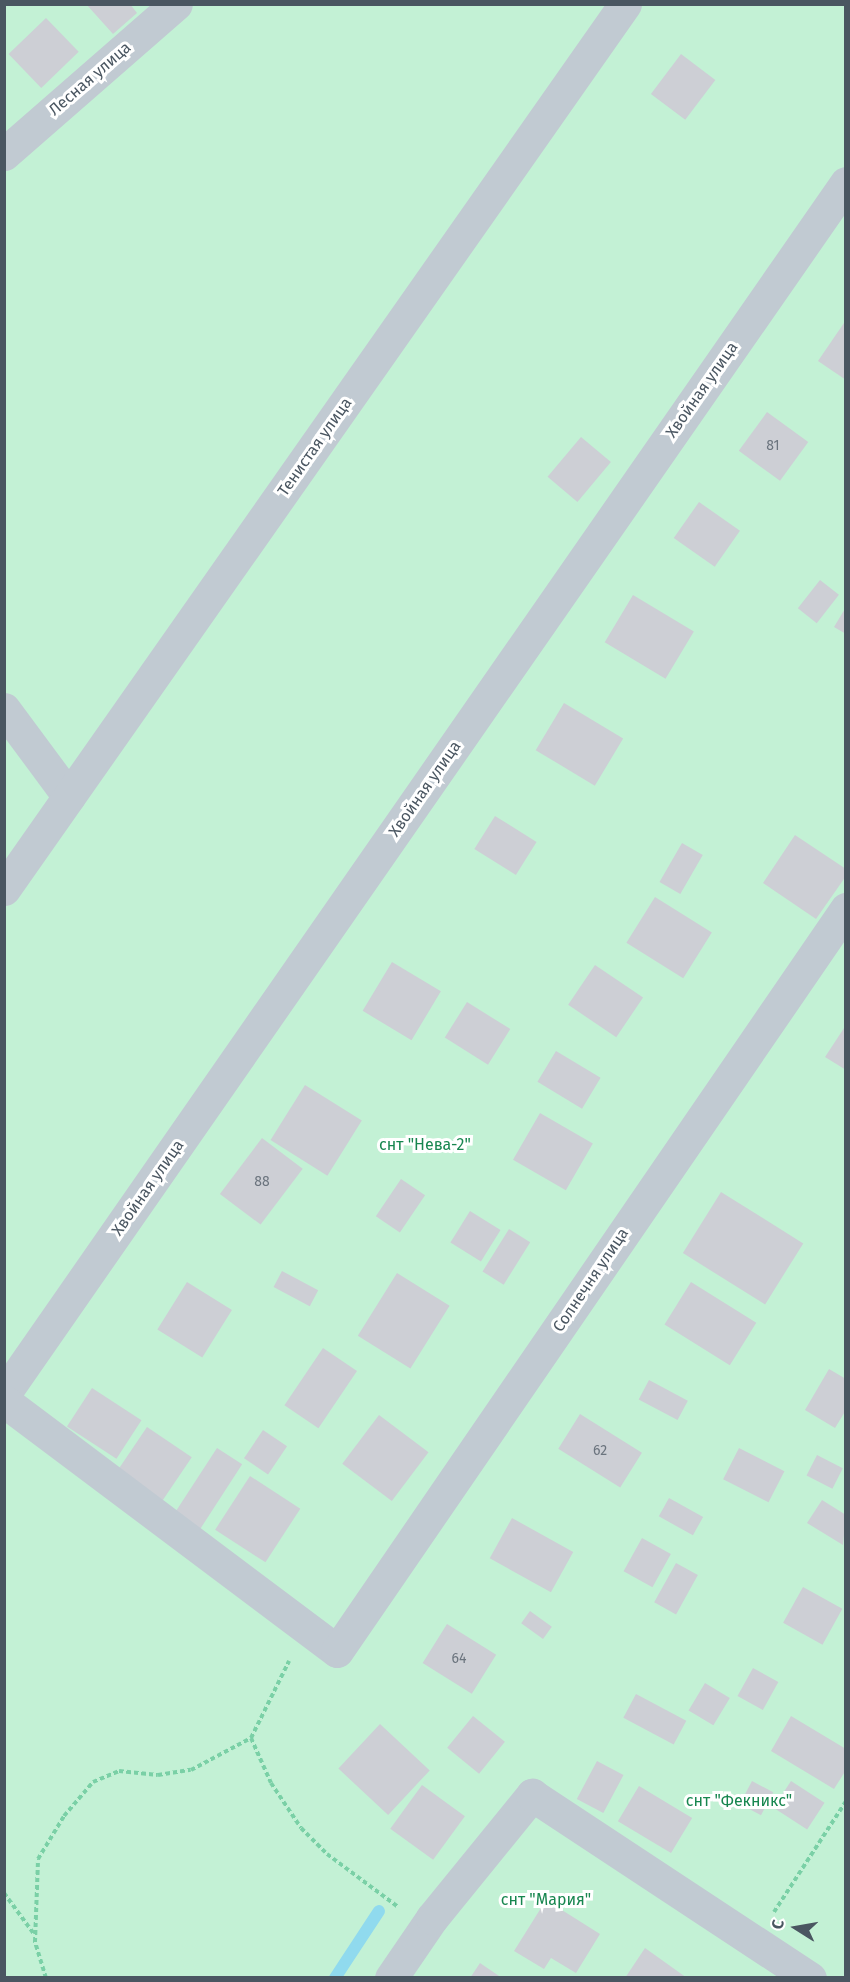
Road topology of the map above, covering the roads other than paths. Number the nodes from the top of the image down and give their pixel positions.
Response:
1 (176, 4) edge
2 (625, 4) edge
3 (4, 154) edge
4 (846, 183) edge
5 (4, 709) edge
6 (69, 797) junction
7 (4, 889) edge
8 (846, 909) edge
9 (4, 1394) edge
10 (4, 1401) edge
11 (391, 1977) edge
12 (810, 1977) edge

1 - 3 street, Лесная улица
2 - 6 street, Тенистая улица
4 - 9 street, Хвойная улица
5 - 6 street
6 - 7 street, Тенистая улица
8 - 10 street, Солнечня улица
11 - 12 street

